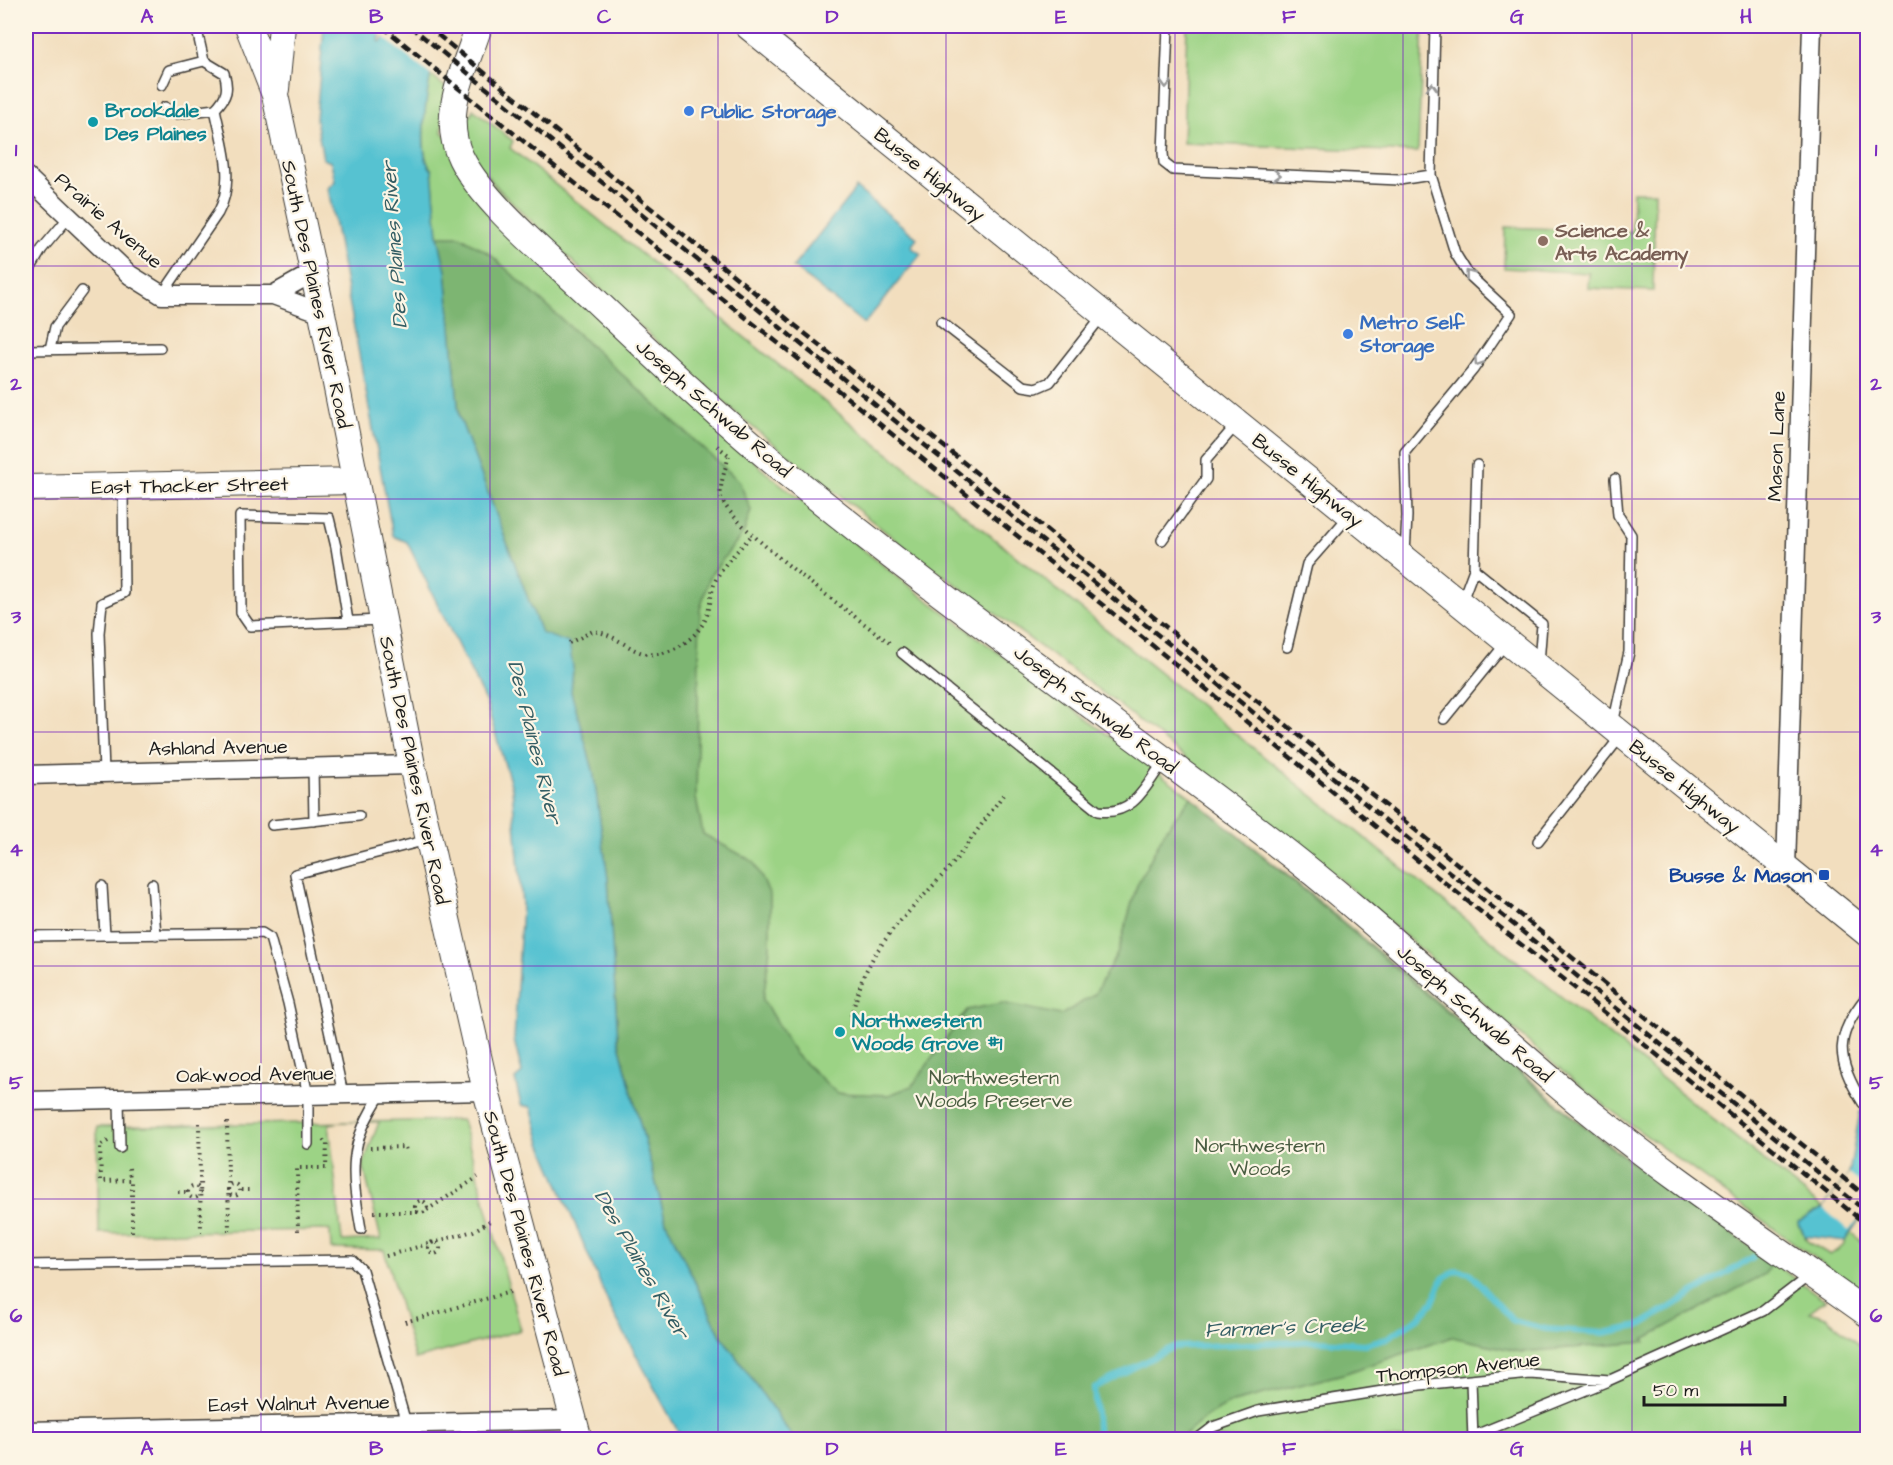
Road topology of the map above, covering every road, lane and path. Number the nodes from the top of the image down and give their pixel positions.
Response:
1 (196, 26) edge
2 (248, 26) edge
3 (282, 26) edge
4 (479, 26) edge
5 (748, 26) edge
6 (1168, 26) edge
7 (1435, 26) edge
8 (1812, 26) edge
9 (204, 61) junction
10 (162, 85) dead end
11 (275, 95) junction
12 (165, 108) dead end
13 (215, 109) junction
14 (1431, 175) junction
15 (26, 176) edge
16 (69, 218) junction
17 (314, 272) junction
18 (26, 276) edge
19 (82, 291) dead end
20 (162, 294) junction
21 (273, 295) junction
22 (322, 313) junction
23 (1103, 314) junction
24 (941, 322) dead end
25 (160, 348) dead end
26 (50, 349) junction
27 (26, 350) edge
28 (1238, 423) junction
29 (729, 456) dead end
30 (1477, 465) dead end
31 (1615, 479) dead end
32 (355, 481) junction
33 (123, 486) junction
34 (26, 488) edge
35 (1350, 514) junction
36 (752, 535) junction
37 (1162, 540) dead end
38 (1405, 558) junction
39 (1474, 569) junction
40 (1461, 604) junction
41 (383, 620) junction
42 (348, 621) junction
43 (1507, 641) junction
44 (569, 643) dead end
45 (1287, 647) dead end
46 (902, 653) joint
47 (1539, 667) junction
48 (1444, 719) dead end
49 (1617, 730) junction
50 (1165, 760) junction
51 (412, 765) junction
52 (313, 768) junction
53 (104, 773) junction
54 (26, 774) edge
55 (1003, 795) dead end
56 (359, 816) dead end
57 (314, 821) junction
58 (272, 825) dead end
59 (429, 840) junction
60 (1538, 841) dead end
61 (1786, 868) junction
62 (152, 884) dead end
63 (102, 886) dead end
64 (156, 934) junction
65 (1868, 934) edge
66 (105, 935) junction
67 (26, 936) edge
68 (1868, 995) edge
69 (851, 1016) dead end
70 (486, 1091) junction
71 (343, 1094) junction
72 (382, 1094) junction
73 (308, 1095) junction
74 (119, 1099) junction
75 (26, 1101) edge
76 (1863, 1103) dead end
77 (227, 1122) dead end
78 (199, 1123) dead end
79 (308, 1131) junction
80 (120, 1135) junction
81 (308, 1144) dead end
82 (356, 1146) junction
83 (120, 1148) dead end
84 (406, 1151) dead end
85 (129, 1168) dead end
86 (478, 1177) dead end
87 (130, 1180) junction
88 (228, 1190) junction
89 (241, 1190) junction
90 (250, 1190) dead end
91 (178, 1192) dead end
92 (188, 1192) junction
93 (200, 1192) junction
94 (427, 1210) junction
95 (374, 1212) dead end
96 (418, 1212) junction
97 (490, 1221) dead end
98 (361, 1229) dead end
99 (229, 1231) dead end
100 (298, 1231) dead end
101 (201, 1232) dead end
102 (132, 1233) dead end
103 (432, 1242) junction
104 (386, 1256) dead end
105 (26, 1265) edge
106 (1812, 1274) junction
107 (510, 1292) dead end
108 (1868, 1314) edge
109 (405, 1322) dead end
110 (1471, 1380) junction
111 (1610, 1380) junction
112 (406, 1423) junction
113 (576, 1430) edge
114 (26, 1431) edge
115 (1473, 1438) edge
116 (1196, 1440) edge

1 - 9 lane
2 - 11 main road, South Des Plaines River Road
3 - 11 main road, South Des Plaines River Road
4 - 50 main road, Joseph Schwab Road
5 - 23 main road, Busse Highway
6 -> 14 lane
14 -> 7 lane
8 - 61 street, Mason Lane
9 - 10 lane
9 - 13 lane
11 - 17 main road, South Des Plaines River Road
12 - 13 lane
13 - 20 lane
14 - 38 lane
15 - 16 street, Prairie Avenue
16 - 18 lane
16 - 20 street, Prairie Avenue
17 - 21 street, Prairie Avenue
17 - 22 main road, South Des Plaines River Road
19 - 26 lane
20 - 21 street, Prairie Avenue
21 - 22 street, Prairie Avenue
22 - 32 main road, South Des Plaines River Road
23 - 24 lane
23 - 28 main road, Busse Highway
25 - 26 lane
26 - 27 lane
28 - 35 main road, Busse Highway
28 - 37 lane
29 - 36 path
30 - 39 lane
31 - 49 lane
32 - 33 main road, East Thacker Street
32 - 41 main road, South Des Plaines River Road
33 - 34 main road, East Thacker Street
33 - 53 lane
35 - 38 main road, Busse Highway
35 - 45 lane
36 - 44 path
36 - 46 path
38 - 40 main road, Busse Highway
39 - 40 lane
39 - 47 lane
40 - 43 main road, Busse Highway
41 - 42 lane
41 - 51 main road, South Des Plaines River Road
42 - 42 lane
43 - 47 main road, Busse Highway
43 - 48 lane
46 - 50 lane
47 - 49 main road, Busse Highway
49 - 60 lane
49 - 61 main road, Busse Highway
50 - 106 main road, Joseph Schwab Road
51 - 52 street, Ashland Avenue
51 - 59 main road, South Des Plaines River Road
52 - 53 street, Ashland Avenue
52 - 57 lane
53 - 54 street, Ashland Avenue
55 - 69 path
56 - 57 lane
57 - 58 lane
59 - 70 main road, South Des Plaines River Road
59 - 71 lane
61 - 65 main road, Busse Highway
62 - 64 lane
63 - 66 lane
64 - 66 lane
64 - 73 lane
66 - 67 lane
68 - 76 lane
70 - 72 street, Oakwood Avenue
70 - 113 main road, South Des Plaines River Road
71 - 72 street, Oakwood Avenue
71 - 73 street, Oakwood Avenue
72 - 82 lane
73 - 74 street, Oakwood Avenue
73 - 79 lane
74 - 75 street, Oakwood Avenue
74 - 80 lane
77 - 88 path
78 - 93 path
79 - 81 lane
79 - 100 path
80 - 83 lane
80 - 87 path
82 - 84 path
82 - 98 lane
85 - 87 path
86 - 94 path
87 - 102 path
88 - 89 path
88 - 89 path
88 - 99 path
89 - 90 path
91 - 92 path
92 - 93 path
92 - 93 path
93 - 101 path
94 - 96 path
94 - 96 path
95 - 96 path
97 - 103 path
103 - 103 path
103 - 104 path
105 - 112 lane
106 - 108 main road, Joseph Schwab Road
106 - 111 lane, Thompson Avenue
107 - 109 path
110 - 111 lane, Thompson Avenue
110 - 115 lane
110 - 116 lane, Thompson Avenue
111 - 115 lane
112 - 113 street, East Walnut Avenue
112 - 114 street, East Walnut Avenue

